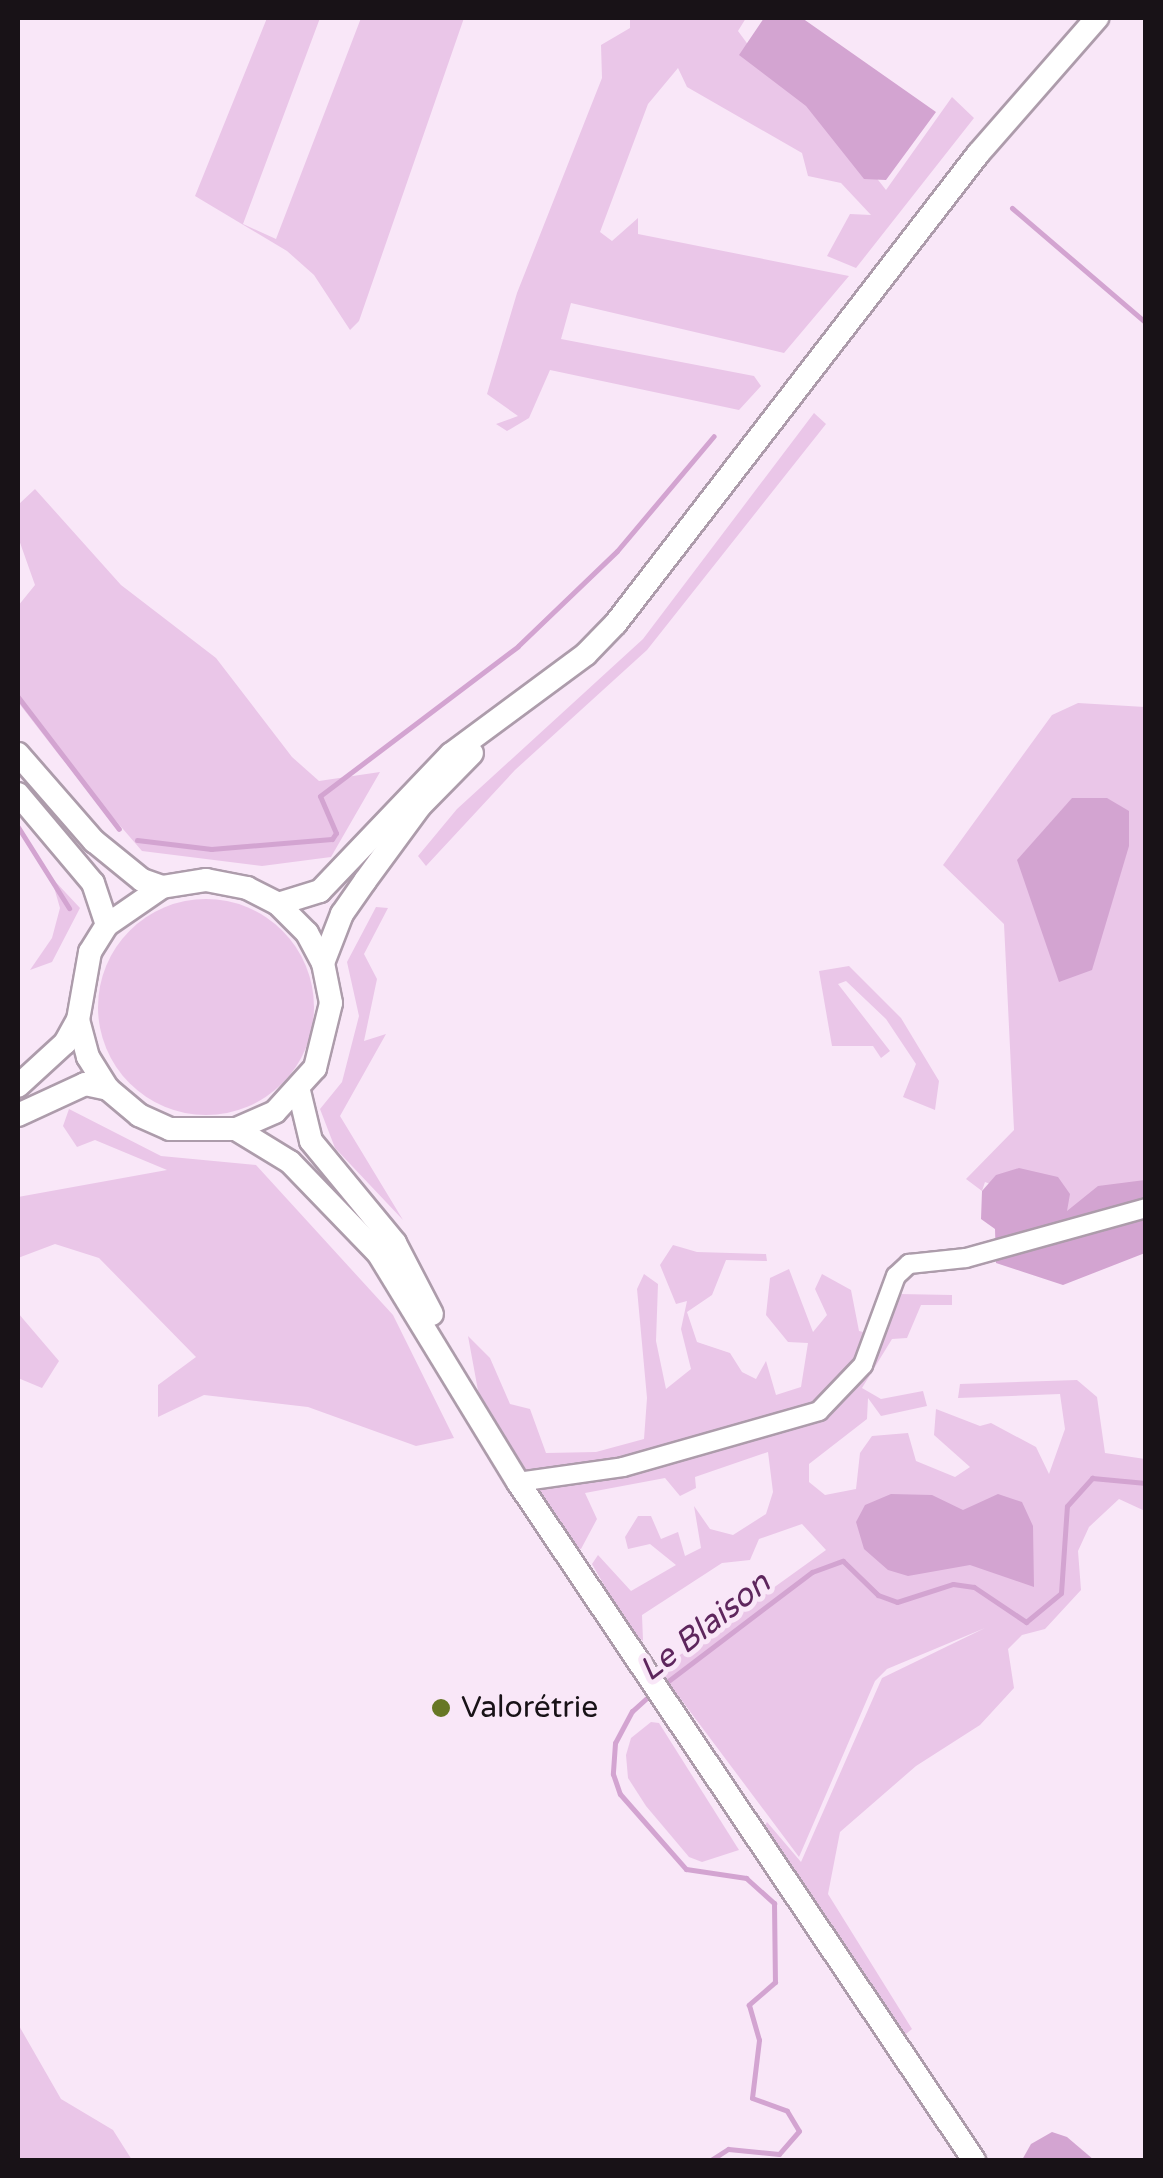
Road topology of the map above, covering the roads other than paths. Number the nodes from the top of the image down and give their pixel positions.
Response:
1 (1097, 18) edge
2 (552, 680) junction
3 (18, 754) edge
4 (18, 794) edge
5 (162, 887) junction
6 (278, 904) junction
7 (107, 925) junction
8 (323, 964) junction
9 (78, 1020) junction
10 (18, 1086) edge
11 (108, 1089) junction
12 (299, 1090) junction
13 (18, 1115) edge
14 (236, 1130) junction
15 (1146, 1208) edge
16 (457, 1378) junction
17 (518, 1482) junction
18 (974, 2160) edge

1 - 2 main road
2 - 6 main road
2 - 8 main road
3 - 5 main road
4 - 7 main road
5 - 6 main road
5 - 7 main road
6 - 8 main road
7 - 9 main road
8 - 12 main road
9 - 10 main road
9 - 11 main road
11 - 13 main road
11 - 14 main road
12 - 14 main road
12 - 16 main road
14 - 16 main road
15 - 17 street
16 - 17 main road
17 - 18 main road

